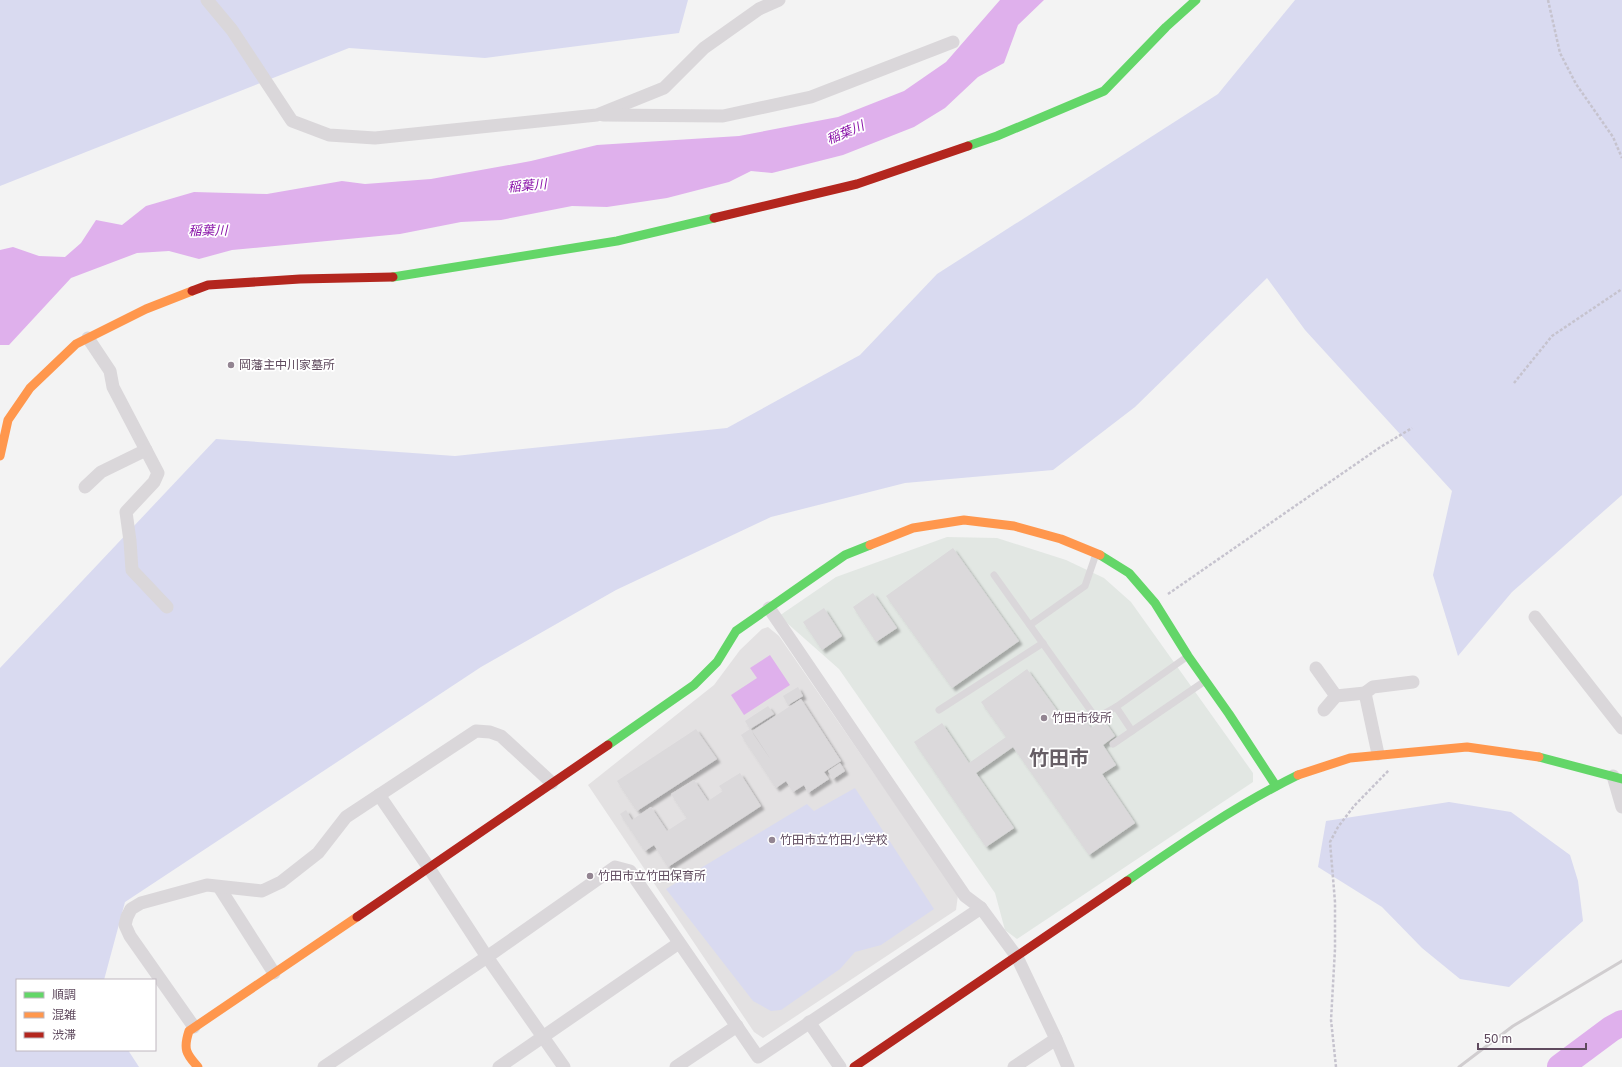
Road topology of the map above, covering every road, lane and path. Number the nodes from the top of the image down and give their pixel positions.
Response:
1 (207, 0) edge
2 (779, 0) edge
3 (1196, 0) edge
4 (1548, 0) edge
5 (953, 42) dead end
6 (597, 115) junction
7 (1622, 158) edge
8 (1622, 289) edge
9 (88, 338) junction
10 (1514, 382) dead end
11 (1412, 428) dead end
12 (146, 450) junction
13 (0, 456) edge
14 (85, 487) dead end
15 (1096, 552) junction
16 (994, 575) dead end
17 (1155, 603) junction
18 (167, 607) dead end
19 (769, 608) junction
20 (1535, 617) dead end
21 (1030, 625) junction
22 (1043, 643) junction
23 (1188, 656) junction
24 (1316, 668) dead end
25 (1205, 681) junction
26 (1412, 682) dead end
27 (1365, 693) junction
28 (1336, 696) junction
29 (1116, 707) junction
30 (939, 710) dead end
31 (1324, 710) dead end
32 (1622, 728) edge
33 (1132, 730) junction
34 (1113, 744) dead end
35 (1394, 753) junction
36 (1378, 754) junction
37 (1618, 778) edge
38 (552, 783) junction
39 (1276, 786) junction
40 (379, 795) junction
41 (1622, 807) edge
42 (429, 868) junction
43 (219, 886) junction
44 (982, 908) junction
45 (679, 943) junction
46 (487, 957) junction
47 (1016, 957) junction
48 (274, 973) junction
49 (809, 1022) junction
50 (737, 1026) junction
51 (194, 1027) junction
52 (543, 1037) junction
53 (1056, 1038) junction
54 (761, 1062) edge
55 (191, 1064) edge
56 (324, 1067) edge
57 (499, 1067) edge
58 (564, 1067) edge
59 (676, 1067) edge
60 (840, 1067) edge
61 (854, 1067) edge
62 (1014, 1067) edge
63 (1068, 1067) edge
64 (1336, 1067) edge

1 - 6 street
2 - 6 street
3 - 9 street
4 - 7 path
5 - 6 street
8 - 10 path
9 - 12 street
9 - 13 street
11 - 17 path
12 - 14 street
12 - 18 street
15 - 17 street
15 - 19 street
15 - 21 lane
16 - 21 lane
17 - 23 street
19 - 38 street
19 - 44 street
20 - 32 street
21 - 22 lane
22 - 29 lane
22 - 30 lane
23 - 25 street
23 - 29 lane
24 - 28 street
25 - 33 lane
25 - 39 street
26 - 27 street
27 - 28 street
27 - 36 street
28 - 31 street
29 - 33 lane
33 - 34 lane
35 - 36 street
35 - 37 street
35 - 64 path
36 - 39 street
37 - 41 street
38 - 40 street
38 - 42 street
39 - 47 street
40 - 42 street
40 - 43 street
42 - 46 street
42 - 48 street
43 - 48 street
43 - 51 street
44 - 47 street
44 - 49 street
45 - 46 street
45 - 50 street
45 - 52 street
46 - 52 street
46 - 56 street
47 - 53 street
47 - 61 street
48 - 51 street
49 - 54 street
49 - 60 street
50 - 54 street
50 - 59 street
51 - 55 street
52 - 57 street
52 - 58 street
53 - 62 street
53 - 63 street

